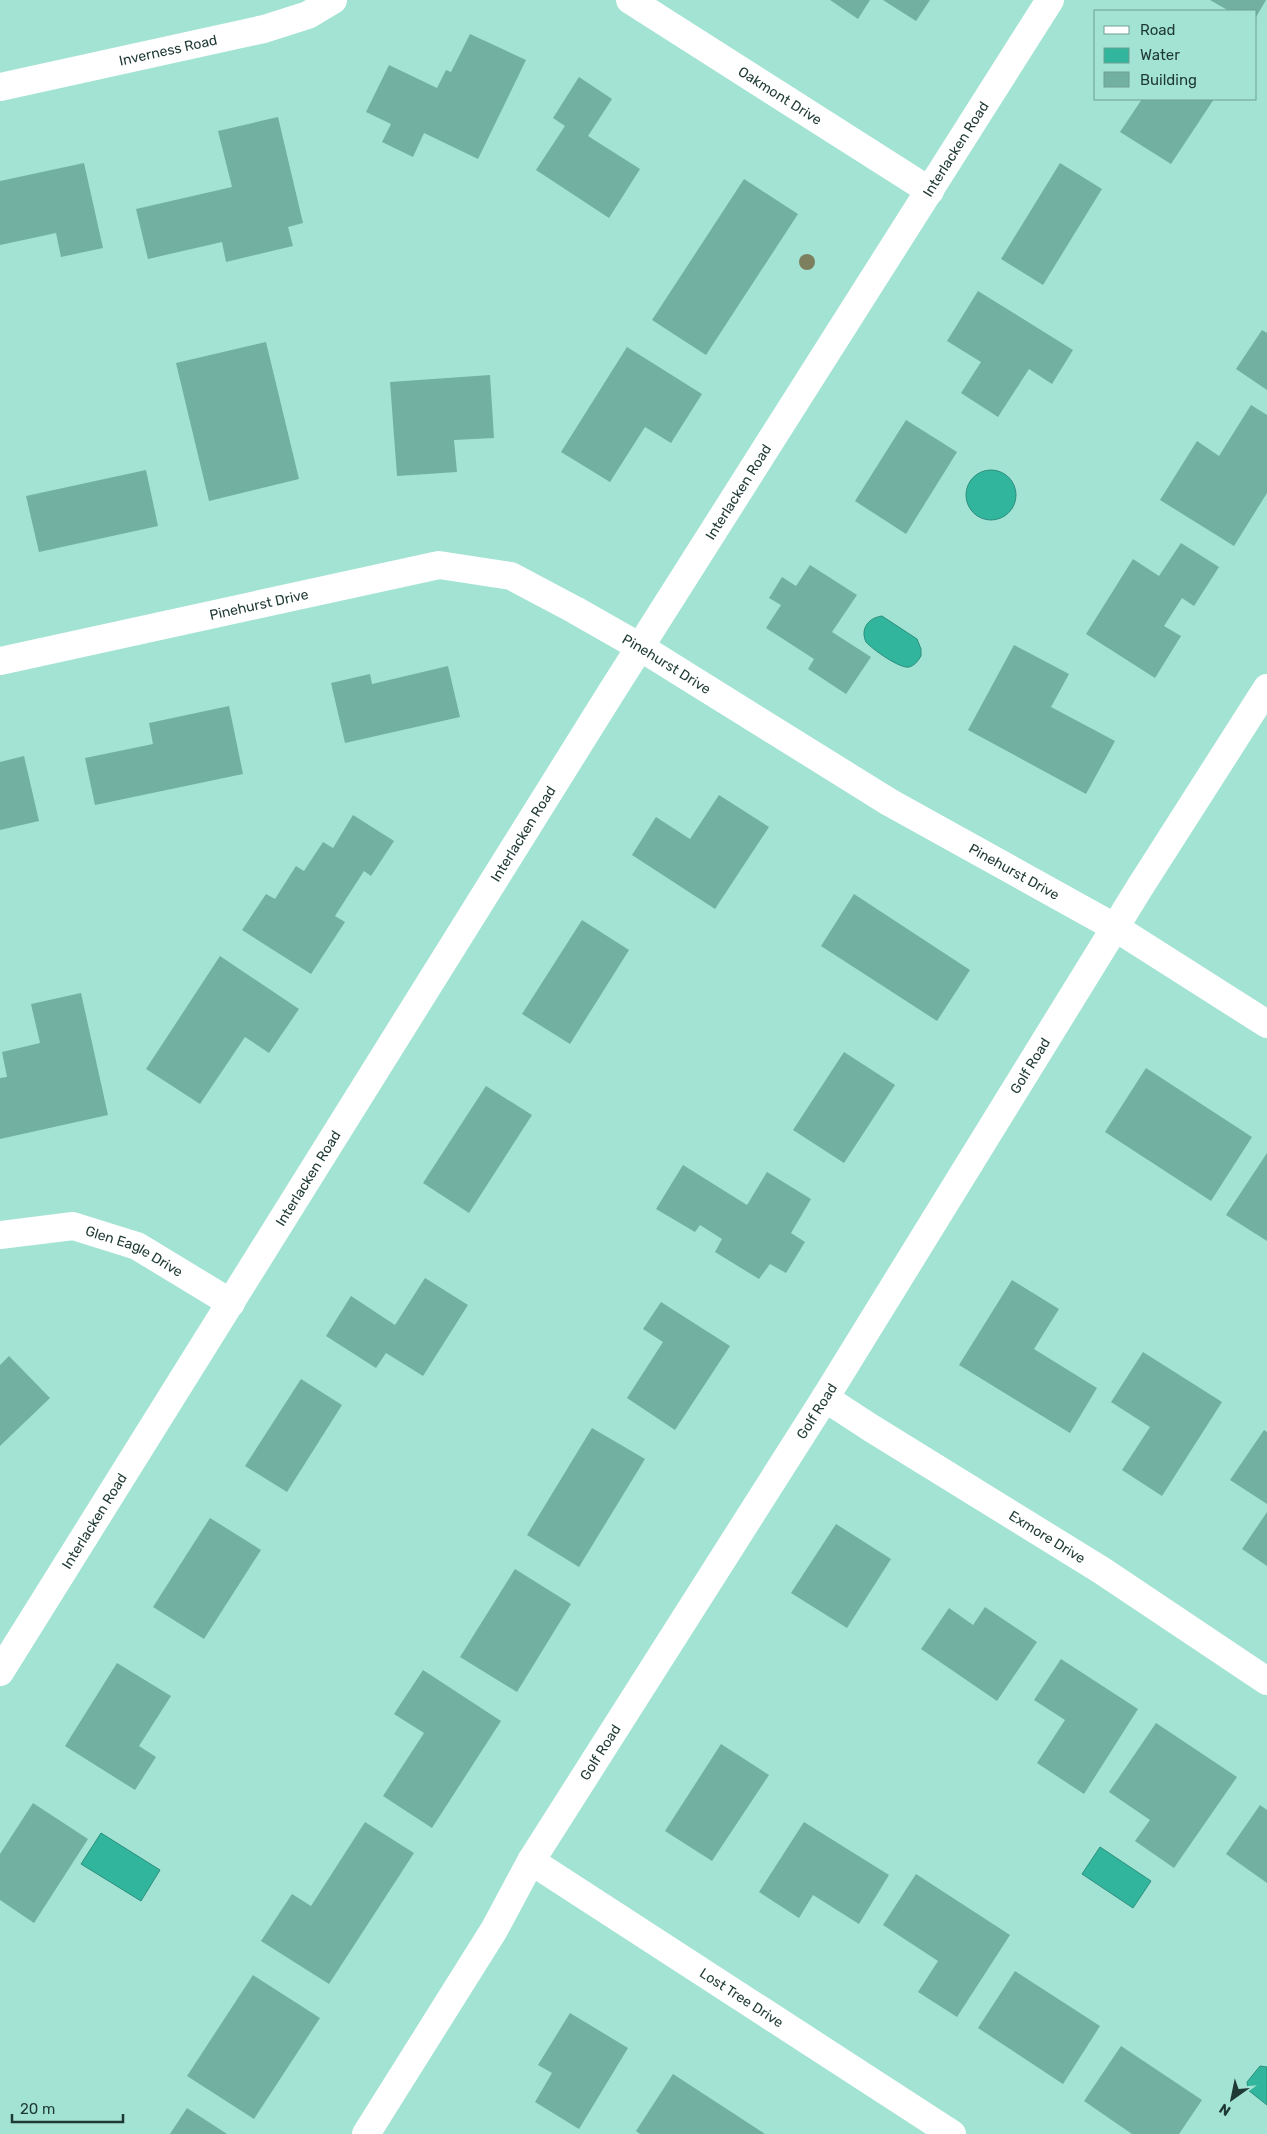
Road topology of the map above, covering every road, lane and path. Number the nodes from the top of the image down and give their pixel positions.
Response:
1 (333, 0) edge
2 (630, 0) edge
3 (1050, 0) edge
4 (0, 87) edge
5 (930, 191) junction
6 (640, 647) junction
7 (0, 660) edge
8 (1267, 688) edge
9 (1116, 928) junction
10 (1267, 1024) edge
11 (0, 1235) edge
12 (231, 1303) junction
13 (825, 1398) junction
14 (0, 1672) edge
15 (1267, 1681) edge
16 (531, 1861) junction
17 (366, 2134) edge
18 (952, 2134) edge

1 - 4 street, Inverness Road
2 - 5 street, Oakmont Drive
3 - 5 street, Interlacken Road
5 - 6 street, Interlacken Road
6 - 7 street, Pinehurst Drive
6 - 9 street, Pinehurst Drive
6 - 12 street, Interlacken Road
8 - 9 street, Golf Road
9 - 10 street, Pinehurst Drive
9 - 13 street, Golf Road
11 - 12 street, Glen Eagle Drive
12 - 14 street, Interlacken Road
13 - 15 street, Exmore Drive
13 - 16 street, Golf Road
16 - 17 street, Golf Road
16 - 18 street, Lost Tree Drive

